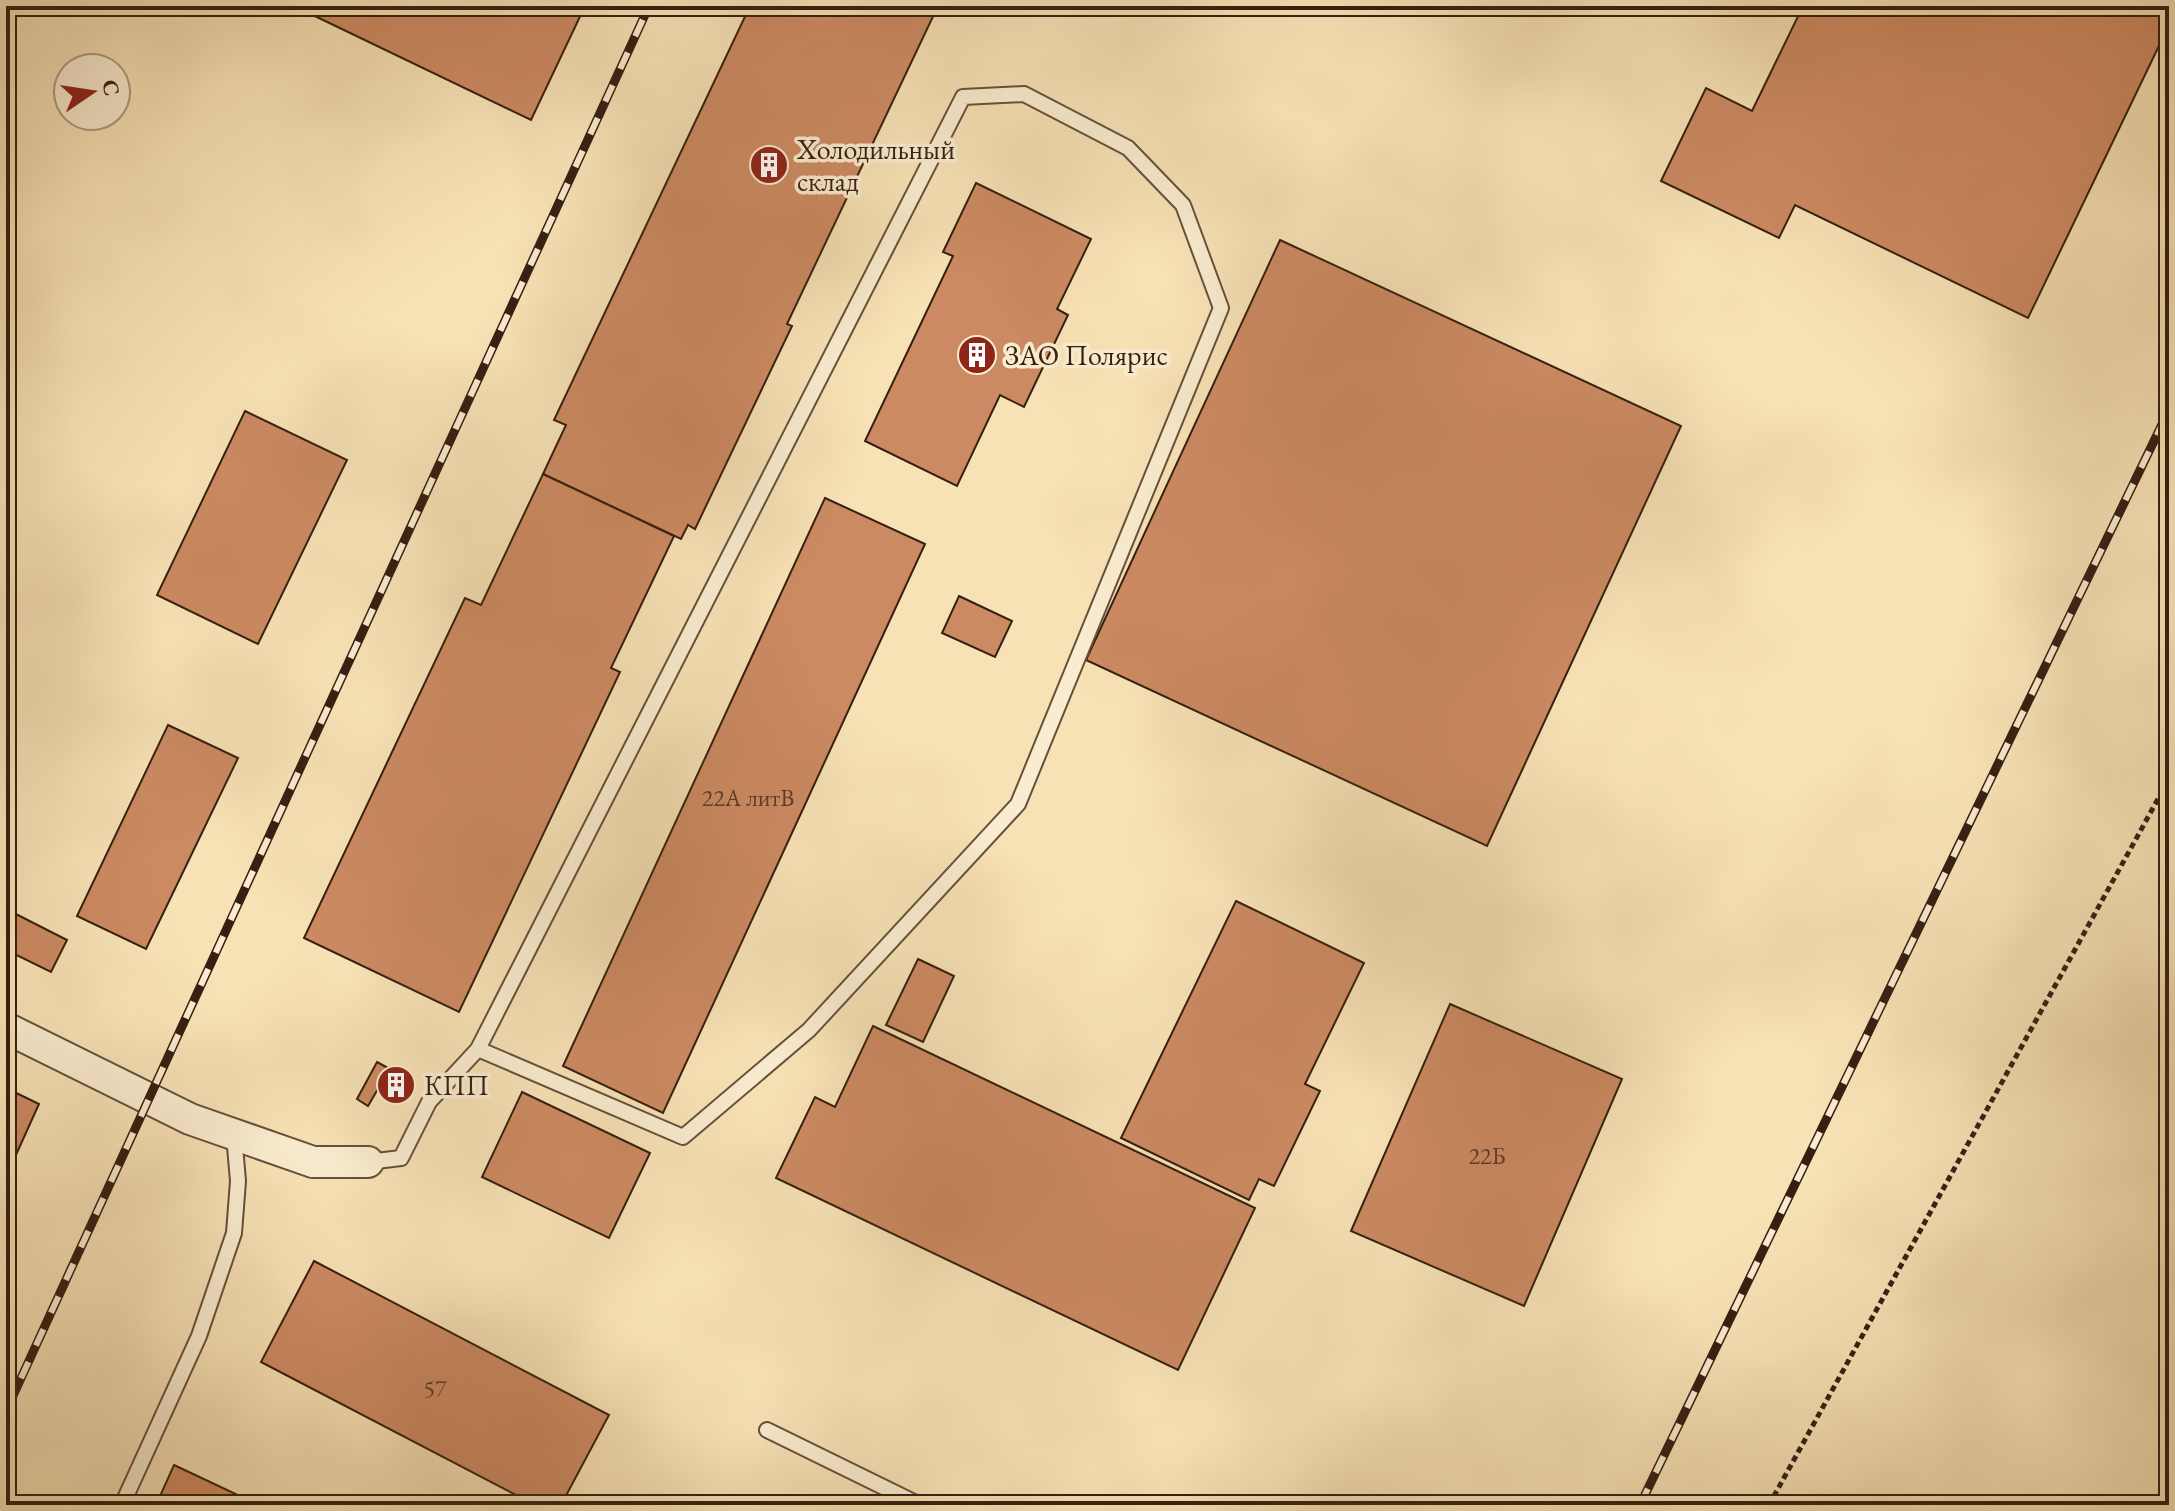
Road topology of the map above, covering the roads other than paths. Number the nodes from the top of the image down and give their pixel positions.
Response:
1 (6, 1028) edge
2 (478, 1049) junction
3 (234, 1135) junction
4 (368, 1162) joint
5 (767, 1430) dead end
6 (122, 1505) edge
7 (920, 1505) edge

1 - 3 street
2 - 2 lane
2 - 4 lane
3 - 4 street
3 - 6 lane
5 - 7 lane

